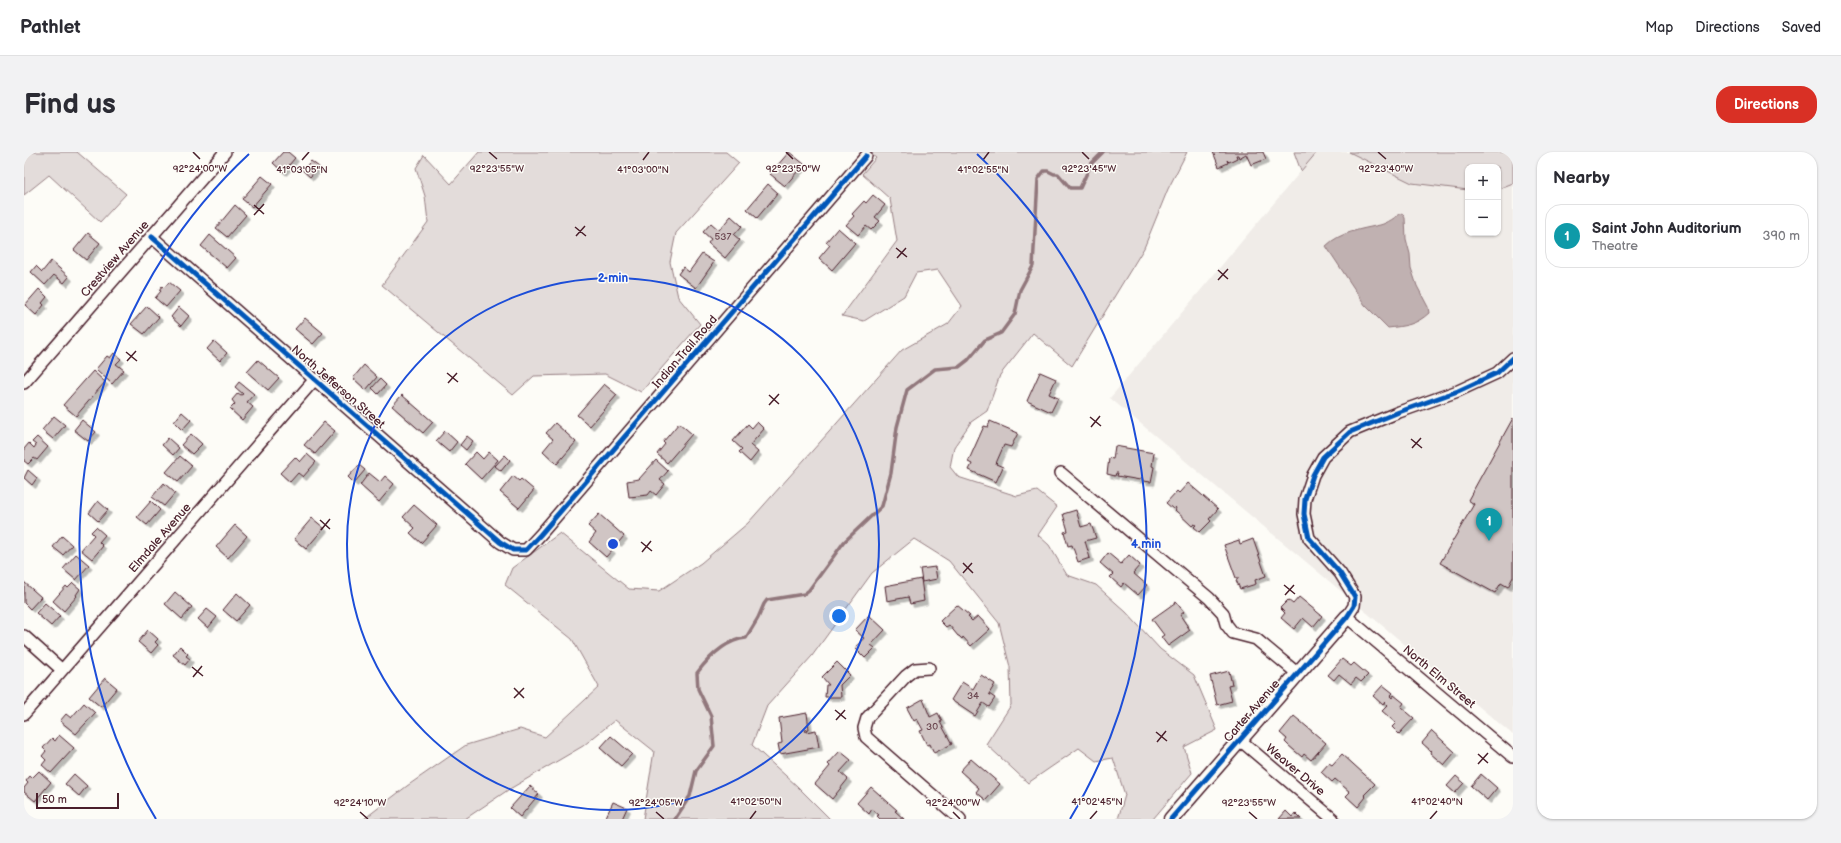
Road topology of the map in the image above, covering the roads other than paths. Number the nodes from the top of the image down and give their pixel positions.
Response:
1 (226, 152) edge
2 (866, 156) dead end
3 (152, 237) junction
4 (1513, 358) edge
5 (315, 379) junction
6 (24, 383) edge
7 (1061, 473) dead end
8 (513, 550) joint
9 (1347, 617) junction
10 (24, 636) edge
11 (928, 668) dead end
12 (62, 670) junction
13 (1298, 674) junction
14 (24, 714) edge
15 (1240, 740) junction
16 (1513, 757) edge
17 (960, 819) edge
18 (1171, 819) edge
19 (1333, 819) edge

1 - 3 street, Crestview Avenue
2 - 8 street, Indian Trail Road
3 - 5 street, North Jefferson Street
3 - 6 street, Crestview Avenue
4 - 9 street
5 - 8 street, North Jefferson Street
5 - 12 street, Elmdale Avenue
7 - 13 street
9 - 13 street, Carter Avenue
9 - 16 street, North Elm Street
10 - 12 street
11 - 17 street
12 - 14 street, Elmdale Avenue
13 - 15 street, Carter Avenue
15 - 18 street, Carter Avenue
15 - 19 street, Weaver Drive

